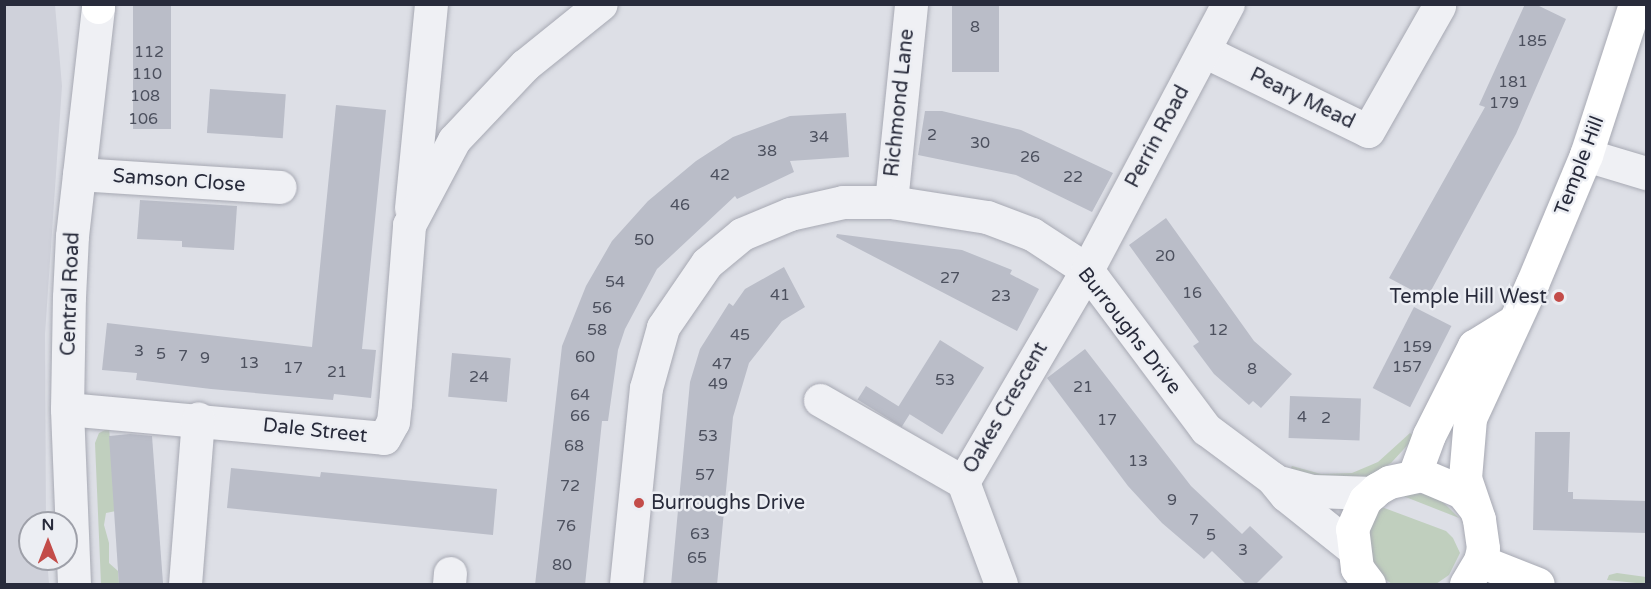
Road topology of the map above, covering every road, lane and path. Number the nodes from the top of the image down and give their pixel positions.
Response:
1 (431, 4) edge
2 (601, 4) edge
3 (911, 4) edge
4 (1228, 4) edge
5 (1635, 4) edge
6 (98, 6) edge
7 (1439, 6) dead end
8 (1204, 51) junction
9 (1586, 155) junction
10 (1647, 172) edge
11 (79, 174) junction
12 (280, 188) dead end
13 (891, 202) junction
14 (410, 225) junction
15 (1086, 270) junction
16 (1513, 322) junction
17 (820, 400) dead end
18 (67, 409) junction
19 (198, 419) junction
20 (1415, 474) junction
21 (1275, 481) junction
22 (963, 482) junction
23 (1373, 493) junction
24 (1473, 506) junction
25 (1351, 547) junction
26 (1473, 573) edge
27 (74, 585) edge
28 (185, 585) edge
29 (626, 585) edge
30 (1001, 585) edge
31 (1369, 585) edge
32 (1538, 585) edge

1 - 14 street, Dale Street
2 - 14 street, Dale Street
3 - 13 street, Richmond Lane
4 - 8 street, Perrin Road
5 - 9 street, Temple Hill
6 - 11 street, Central Road
7 - 8 street, Peary Mead
8 - 15 street, Perrin Road
9 - 10 street
9 - 16 street, Temple Hill
11 - 12 street, Samson Close
11 - 18 street, Central Road
13 - 15 street, Burroughs Drive
13 - 29 street, Burroughs Drive
14 - 19 street, Dale Street
15 - 21 street, Burroughs Drive
15 - 22 street, Oakes Crescent
16 - 20 street
16 - 24 street, Temple Hill
17 - 22 street
18 - 19 street, Dale Street
18 - 27 street, Central Road
19 - 28 street
20 - 23 street
20 - 24 street, Temple Hill
21 - 23 street, Burroughs Drive
21 - 25 street, Burroughs Drive
22 - 30 street, Oakes Crescent
23 - 25 street
24 - 26 street, Temple Hill
25 - 31 street
26 - 32 street

